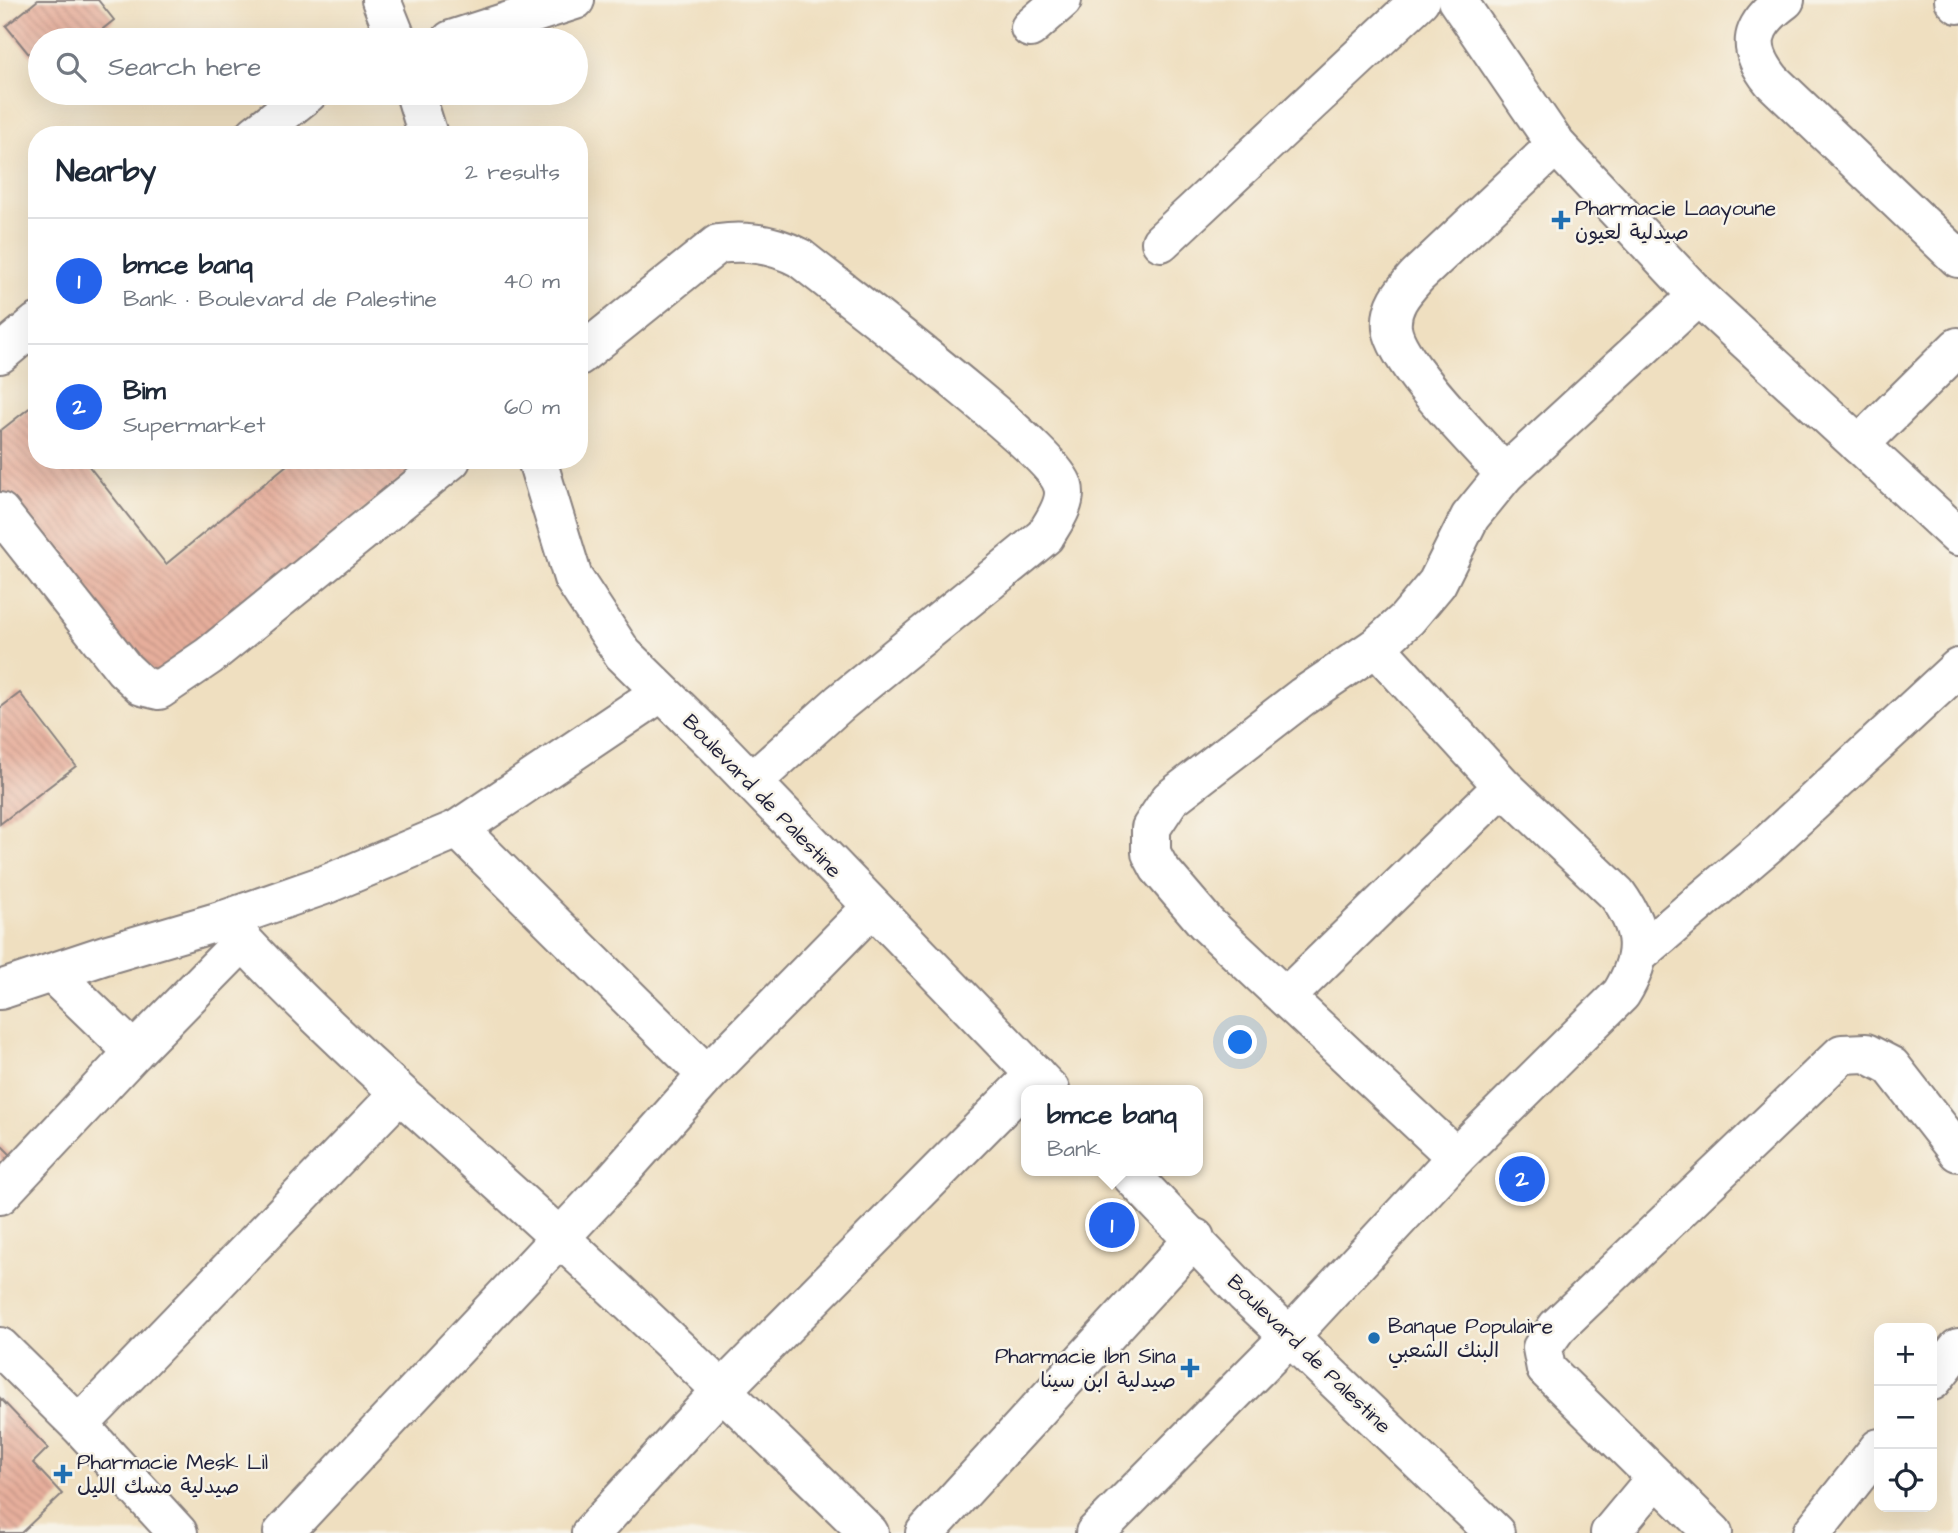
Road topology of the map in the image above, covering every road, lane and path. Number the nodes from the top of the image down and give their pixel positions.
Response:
1 (1062, 0) edge
2 (1420, 0) edge
3 (1457, 0) edge
4 (1785, 0) edge
5 (1954, 0) edge
6 (572, 1) edge
7 (1958, 4) edge
8 (488, 28) edge
9 (1030, 28) dead end
10 (293, 105) edge
11 (419, 105) edge
12 (267, 126) edge
13 (425, 126) edge
14 (1556, 145) junction
15 (1161, 242) dead end
16 (1958, 258) edge
17 (1698, 296) junction
18 (28, 331) edge
19 (1958, 347) edge
20 (588, 348) edge
21 (0, 354) edge
22 (1859, 445) junction
23 (440, 469) edge
24 (540, 469) edge
25 (1505, 474) junction
26 (0, 512) edge
27 (1958, 536) edge
28 (1376, 647) junction
29 (1958, 668) edge
30 (660, 693) junction
31 (752, 782) junction
32 (1503, 786) junction
33 (458, 830) junction
34 (871, 908) junction
35 (233, 931) junction
36 (1638, 955) junction
37 (53, 974) junction
38 (0, 990) edge
39 (1286, 997) junction
40 (134, 1052) junction
41 (707, 1075) junction
42 (1042, 1082) edge
43 (398, 1095) junction
44 (1021, 1102) edge
45 (1958, 1152) edge
46 (1456, 1157) junction
47 (1132, 1176) edge
48 (0, 1195) edge
49 (558, 1236) junction
50 (1195, 1238) junction
51 (1289, 1337) junction
52 (0, 1347) edge
53 (1958, 1348) edge
54 (1937, 1375) edge
55 (723, 1389) junction
56 (79, 1425) junction
57 (1878, 1449) edge
58 (1655, 1479) junction
59 (300, 1527) edge
60 (178, 1533) edge
61 (591, 1533) edge
62 (869, 1533) edge
63 (925, 1533) edge
64 (1096, 1533) edge
65 (1495, 1533) edge
66 (1610, 1533) edge
67 (1713, 1533) edge
68 (1812, 1533) edge

1 - 9 street
2 - 15 street
3 - 14 street
4 - 16 street
5 - 7 street
6 - 8 street
10 - 12 street
11 - 13 street
14 - 17 street
14 - 25 street
17 - 22 street
17 - 25 street
18 - 21 street
19 - 22 street
20 - 31 street
22 - 27 street
23 - 26 street
24 - 30 street, Boulevard de Palestine
25 - 28 street
28 - 32 street
28 - 39 street
29 - 36 street
30 - 31 street, Boulevard de Palestine
30 - 33 street
31 - 34 street, Boulevard de Palestine
32 - 36 street
32 - 39 street
33 - 35 street
33 - 41 street
34 - 41 street
34 - 42 street, Boulevard de Palestine
35 - 37 street
35 - 40 street
35 - 43 street
36 - 46 street
37 - 38 street
37 - 40 street
39 - 46 street
40 - 48 street
41 - 49 street
43 - 49 street
43 - 56 street
44 - 55 street
45 - 58 street
46 - 51 street
47 - 50 street, Boulevard de Palestine
49 - 55 street
49 - 59 street
50 - 51 street, Boulevard de Palestine
50 - 63 street
51 - 64 street
51 - 65 street, Boulevard de Palestine
52 - 56 street
53 - 54 street
55 - 61 street
55 - 62 street
56 - 60 street
57 - 68 street
58 - 66 street
58 - 67 street

